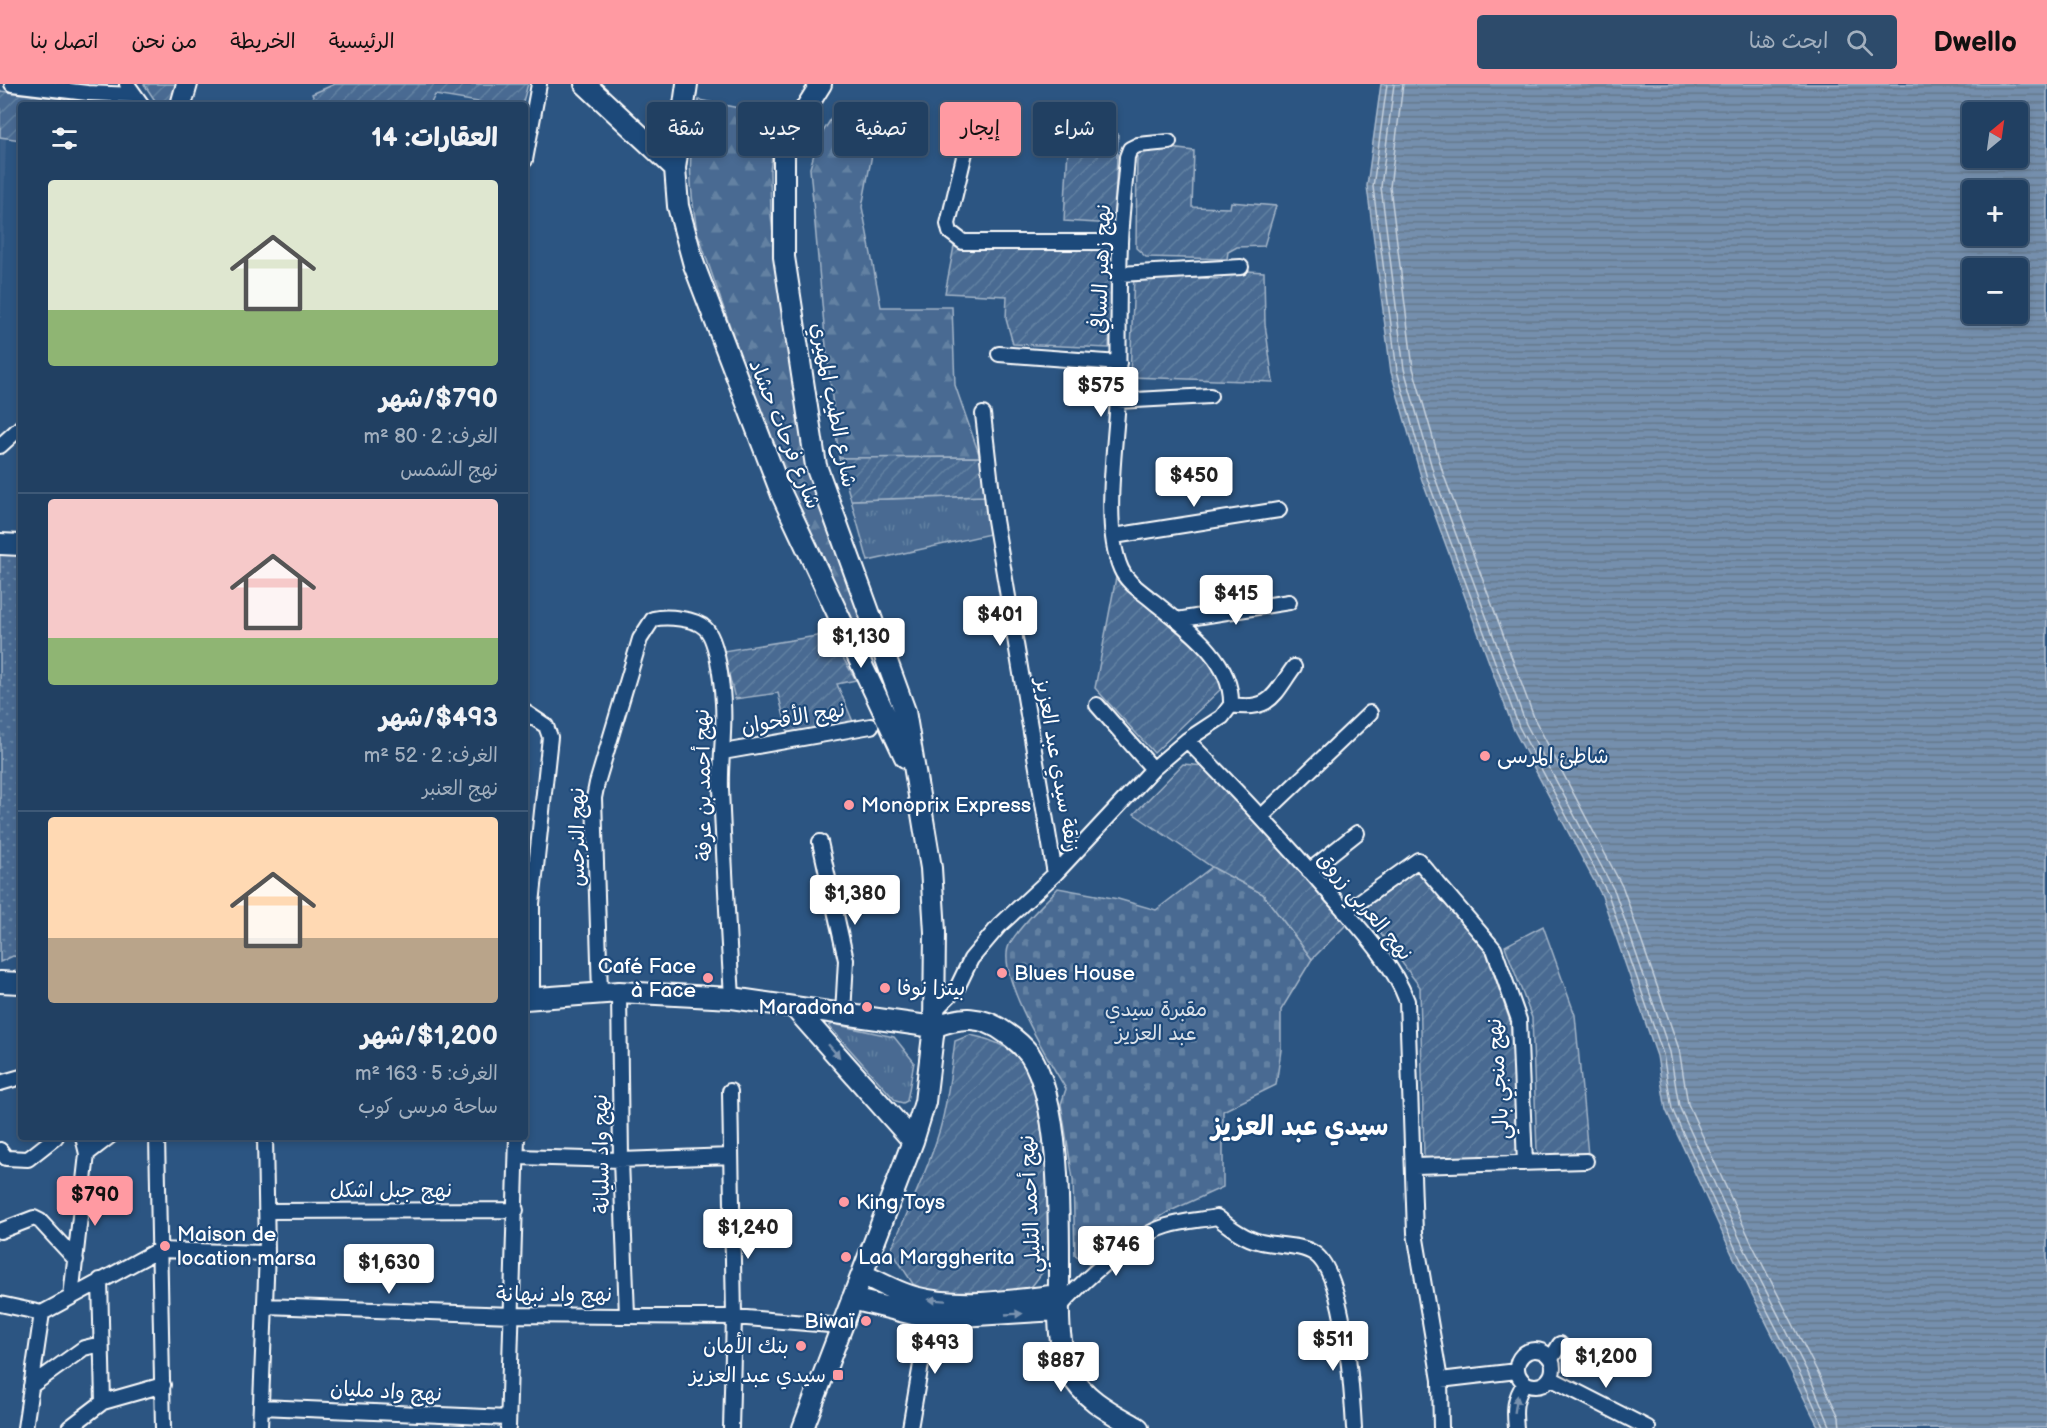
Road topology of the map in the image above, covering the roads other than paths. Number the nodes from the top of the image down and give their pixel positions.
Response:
1 (12, 84) edge
2 (187, 84) edge
3 (539, 84) edge
4 (585, 84) edge
5 (687, 84) edge
6 (821, 84) edge
7 (134, 95) edge
8 (182, 102) edge
9 (529, 118) edge
10 (1169, 142) dead end
11 (964, 156) edge
12 (675, 168) junction
13 (1120, 242) junction
14 (1241, 267) dead end
15 (1120, 274) junction
16 (999, 354) dead end
17 (1119, 363) junction
18 (1210, 396) dead end
19 (1118, 401) junction
20 (983, 414) dead end
21 (18, 430) edge
22 (0, 446) edge
23 (1279, 510) dead end
24 (1114, 536) junction
25 (0, 544) edge
26 (18, 545) edge
27 (1290, 602) dead end
28 (653, 619) joint
29 (1177, 620) junction
30 (883, 649) junction
31 (1294, 667) dead end
32 (877, 694) junction
33 (1097, 705) dead end
34 (1231, 705) junction
35 (1370, 712) dead end
36 (528, 714) edge
37 (872, 726) dead end
38 (1187, 740) junction
39 (723, 752) junction
40 (1153, 769) junction
41 (916, 784) junction
42 (1262, 816) junction
43 (1357, 833) dead end
44 (820, 842) dead end
45 (1309, 871) junction
46 (1055, 874) junction
47 (1345, 912) junction
48 (0, 982) edge
49 (18, 983) edge
50 (610, 992) junction
51 (732, 998) junction
52 (529, 999) edge
53 (795, 1008) junction
54 (843, 1014) junction
55 (934, 1019) junction
56 (18, 1078) edge
57 (0, 1083) edge
58 (730, 1091) dead end
59 (52, 1140) edge
60 (84, 1140) edge
61 (106, 1140) edge
62 (157, 1140) edge
63 (265, 1140) edge
64 (517, 1140) edge
65 (913, 1141) junction
66 (0, 1150) edge
67 (87, 1154) junction
68 (731, 1156) junction
69 (517, 1157) junction
70 (621, 1160) junction
71 (1586, 1161) dead end
72 (1525, 1163) junction
73 (1415, 1166) junction
74 (516, 1210) junction
75 (266, 1211) junction
76 (0, 1231) edge
77 (158, 1250) junction
78 (267, 1253) junction
79 (76, 1260) junction
80 (862, 1274) junction
81 (100, 1280) junction
82 (71, 1297) junction
83 (852, 1299) junction
84 (1061, 1301) junction
85 (0, 1304) edge
86 (265, 1306) junction
87 (42, 1312) junction
88 (513, 1315) junction
89 (627, 1315) junction
90 (734, 1317) junction
91 (929, 1318) junction
92 (842, 1326) junction
93 (101, 1344) junction
94 (1560, 1344) dead end
95 (1551, 1359) junction
96 (1521, 1377) junction
97 (1550, 1378) junction
98 (1440, 1380) junction
99 (163, 1385) junction
100 (31, 1386) junction
101 (103, 1402) junction
102 (262, 1407) junction
103 (508, 1423) edge
104 (26, 1428) edge
105 (69, 1428) edge
106 (163, 1428) edge
107 (260, 1428) edge
108 (731, 1428) edge
109 (803, 1428) edge
110 (910, 1428) edge
111 (1138, 1428) edge
112 (1354, 1428) edge
113 (1441, 1428) edge
114 (1516, 1428) edge
115 (1648, 1428) edge

1 - 7 street
2 - 8 street
3 - 9 street
4 - 12 street
5 - 12 street, شارع فرحات حشاد
6 - 30 street, شارع الطيب المهيري
10 - 13 street, نهج زهير السافي
11 - 13 street
12 - 32 street, شارع فرحات حشاد
13 - 15 street, نهج زهير السافي
14 - 15 street
15 - 17 street, نهج زهير السافي
16 - 17 street
17 - 19 street, نهج زهير السافي
18 - 19 street
19 - 24 street, نهج زهير السافي
20 - 46 street, زنقة سيدي عبد العزيز
21 - 22 street
23 - 24 street
24 - 29 street, نهج زهير السافي
25 - 26 street
27 - 29 street
28 - 39 street, نهج أحمد بن عرفة
28 - 50 street, نهج النرجس
29 - 34 street, نهج زهير السافي
30 - 32 street
30 - 41 street, شارع الطيب المهيري
31 - 34 street
32 - 41 street, شارع فرحات حشاد
33 - 40 street
34 - 38 street
35 - 42 street
36 - 52 street
37 - 39 street, نهج الأقحوان
38 - 40 street
38 - 42 street, نهج العربي زروق
39 - 51 street, نهج أحمد بن عرفة
40 - 46 street
41 - 55 street, شارع الطيب المهيري
42 - 45 street, نهج العربي زروق
43 - 45 street
44 - 54 street
45 - 47 street, نهج العربي زروق
46 - 55 street
47 - 72 street, نهج منجي بالي
47 - 73 street, نهج العربي زروق
48 - 49 street
50 - 51 street
50 - 52 street
50 - 70 street, نهج واد سليانة
51 - 53 street
53 - 54 street
53 -> 65 street
54 - 55 street
55 - 65 street, شارع الطيب المهيري
55 - 84 street, نهج أحمد التليلي
56 - 57 street
58 - 68 street
59 - 66 street
60 - 67 street
61 - 67 street
62 - 77 street
63 - 75 street
64 - 69 street
65 - 80 street, شارع الطيب المهيري
67 - 79 street
68 - 70 street
68 - 90 street
69 - 70 street
69 - 74 street
70 - 89 street, نهج واد سليانة
71 - 72 street, نهج منجي بالي
72 - 73 street, نهج منجي بالي
73 - 98 street, نهج العربي زروق
74 - 75 street, نهج جبل اشكل
74 - 88 street
75 - 78 street
76 - 79 street
77 - 78 street
77 - 81 street
77 - 99 street
78 - 86 street
79 - 82 street
80 - 83 street, شارع الطيب المهيري
84 -> 80 street
81 - 82 street
81 - 93 street
82 - 87 street
83 - 91 street
83 - 92 street, شارع الطيب المهيري
91 -> 84 street
84 - 111 street, نهج أحمد التليلي
84 - 112 street
85 - 87 street
86 - 88 street, نهج واد نبهانة
86 - 102 street
87 - 100 street
88 - 89 street, نهج واد نبهانة
88 - 103 street
89 - 90 street, نهج واد نبهانة
90 - 92 street, نهج واد نبهانة
90 - 108 street
91 - 110 street
92 - 109 street, شارع الطيب المهيري
93 - 100 street
93 - 101 street
94 - 95 street
95 - 96 street
95 - 97 street
96 - 97 street
96 - 98 street
114 -> 96 street
97 - 115 street
98 - 113 street, نهج العربي زروق
99 - 101 street
99 - 106 street
100 - 104 street
101 - 105 street
102 - 103 street, نهج واد مليان
102 - 107 street

